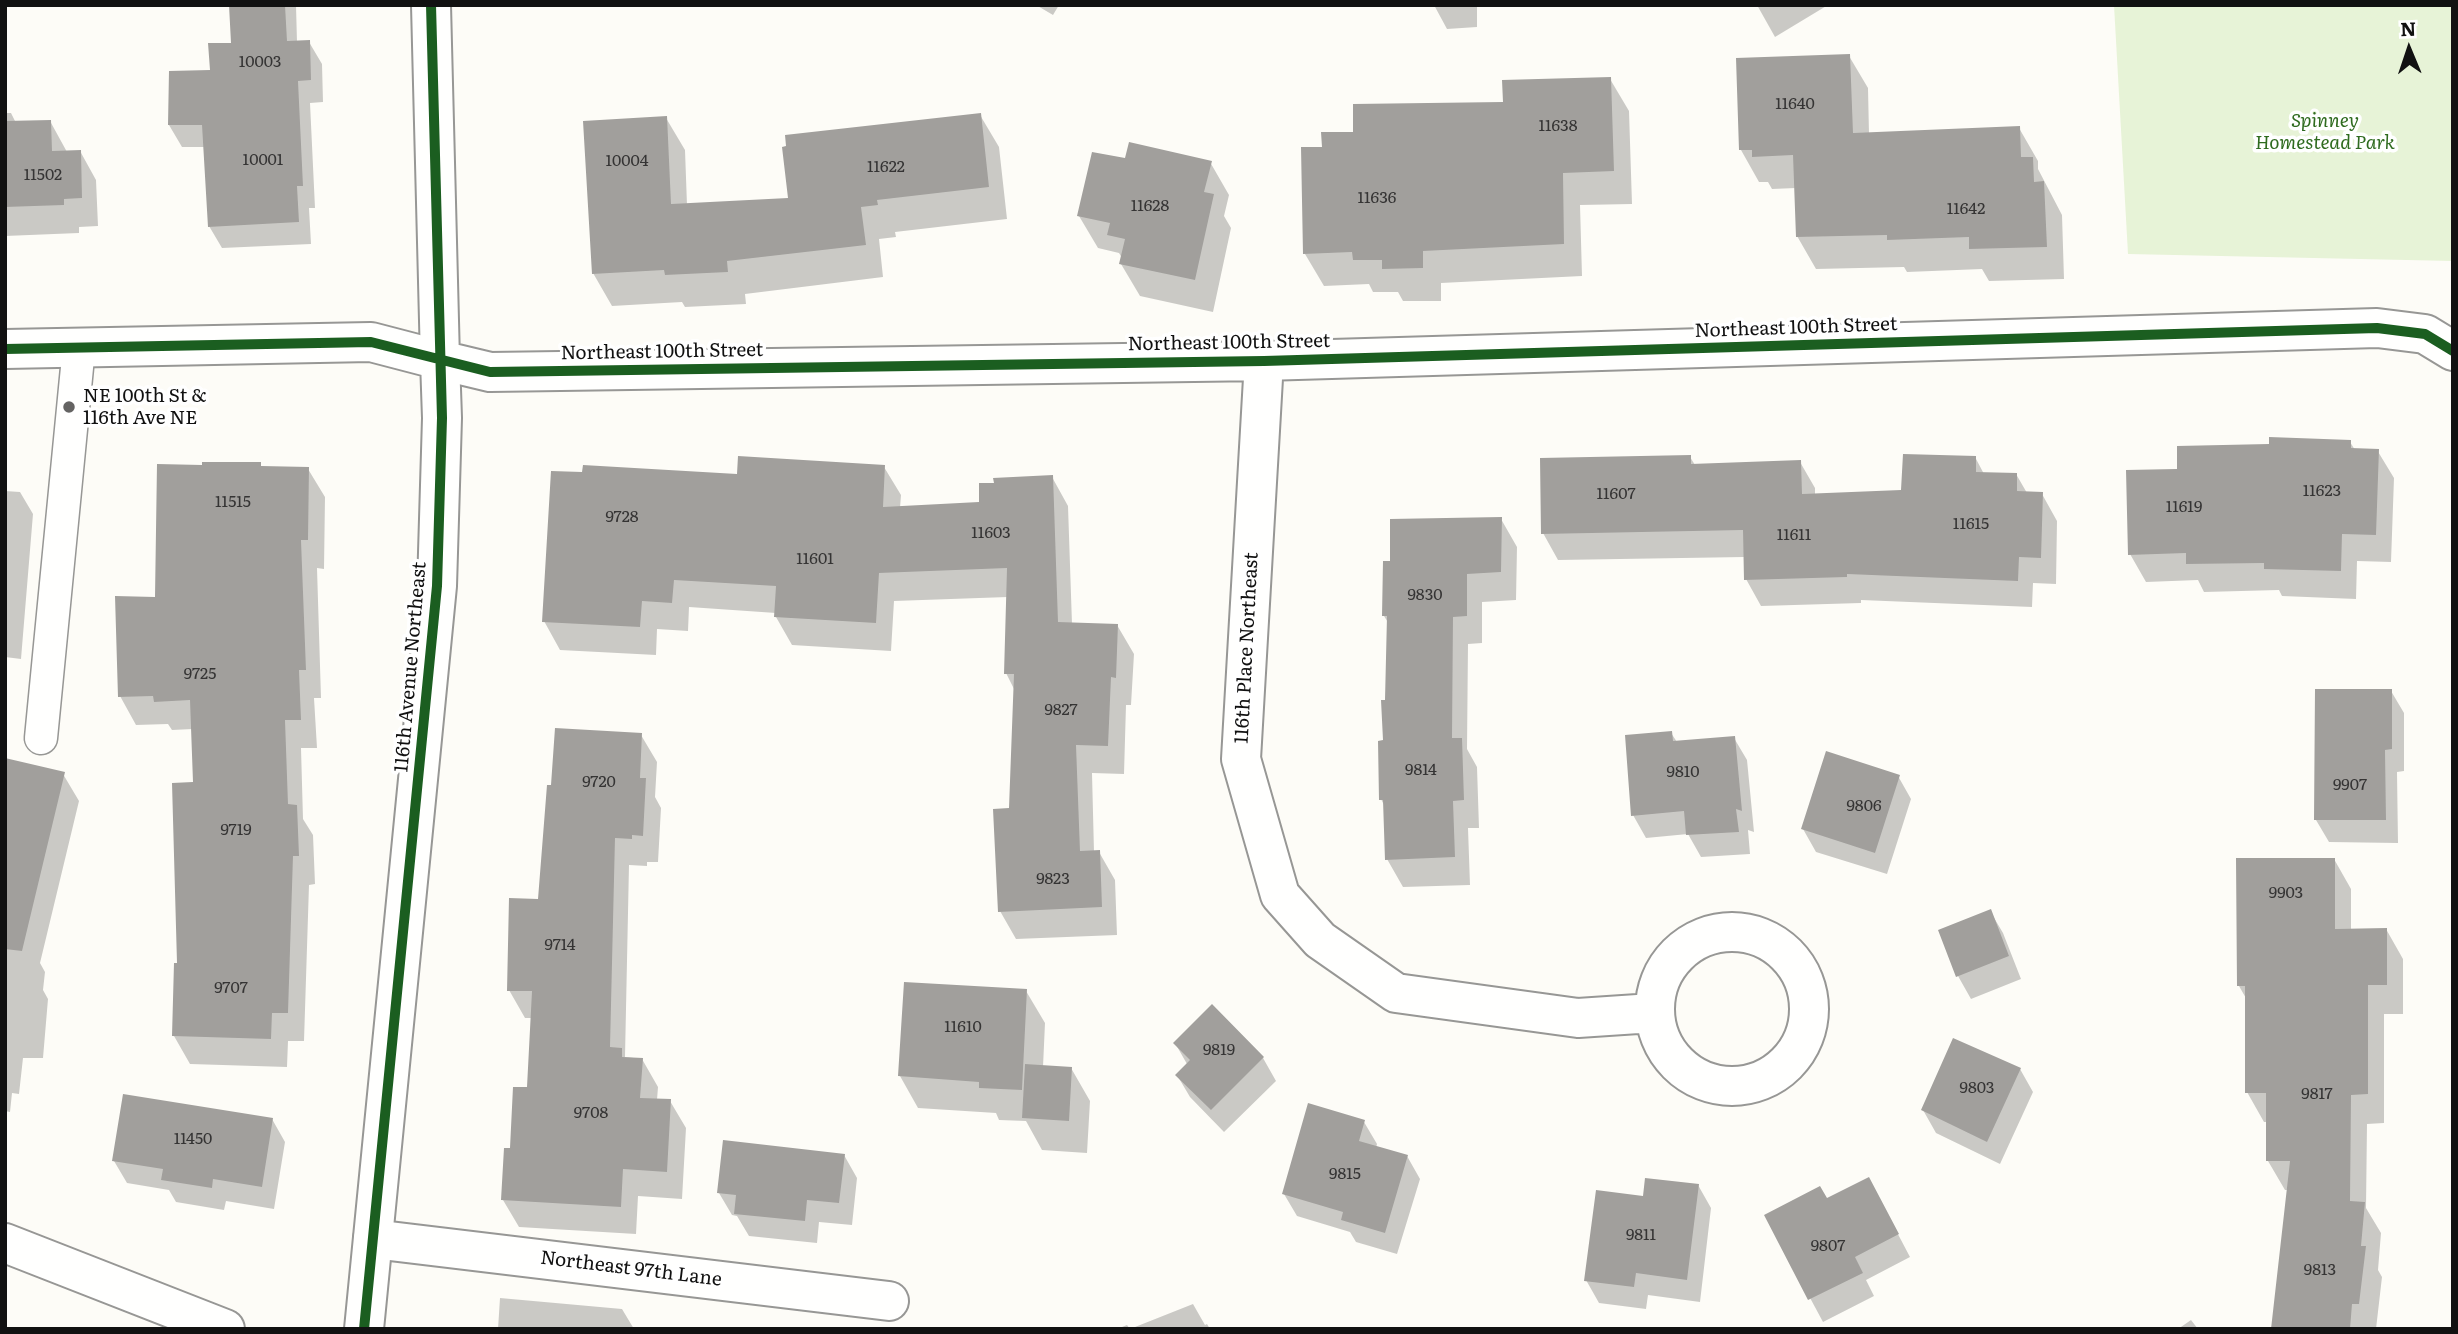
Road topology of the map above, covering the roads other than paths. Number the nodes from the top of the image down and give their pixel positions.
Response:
1 (431, 5) edge
2 (79, 347) junction
3 (5, 349) edge
4 (2453, 351) edge
5 (440, 360) junction
6 (1264, 361) junction
7 (41, 738) dead end
8 (1653, 1013) junction
9 (373, 1239) junction
10 (5, 1243) edge
11 (889, 1301) dead end
12 (225, 1329) edge
13 (364, 1329) edge

1 - 5 street, 116th Avenue Northeast
2 - 3 street, Northeast 100th Street
2 - 5 street, Northeast 100th Street
2 - 7 lane
4 - 6 street, Northeast 100th Street
5 - 6 street, Northeast 100th Street
5 - 9 street, 116th Avenue Northeast
6 - 8 street, 116th Place Northeast
8 - 8 street
9 - 11 street, Northeast 97th Lane
9 - 13 street, 116th Avenue Northeast
10 - 12 street

